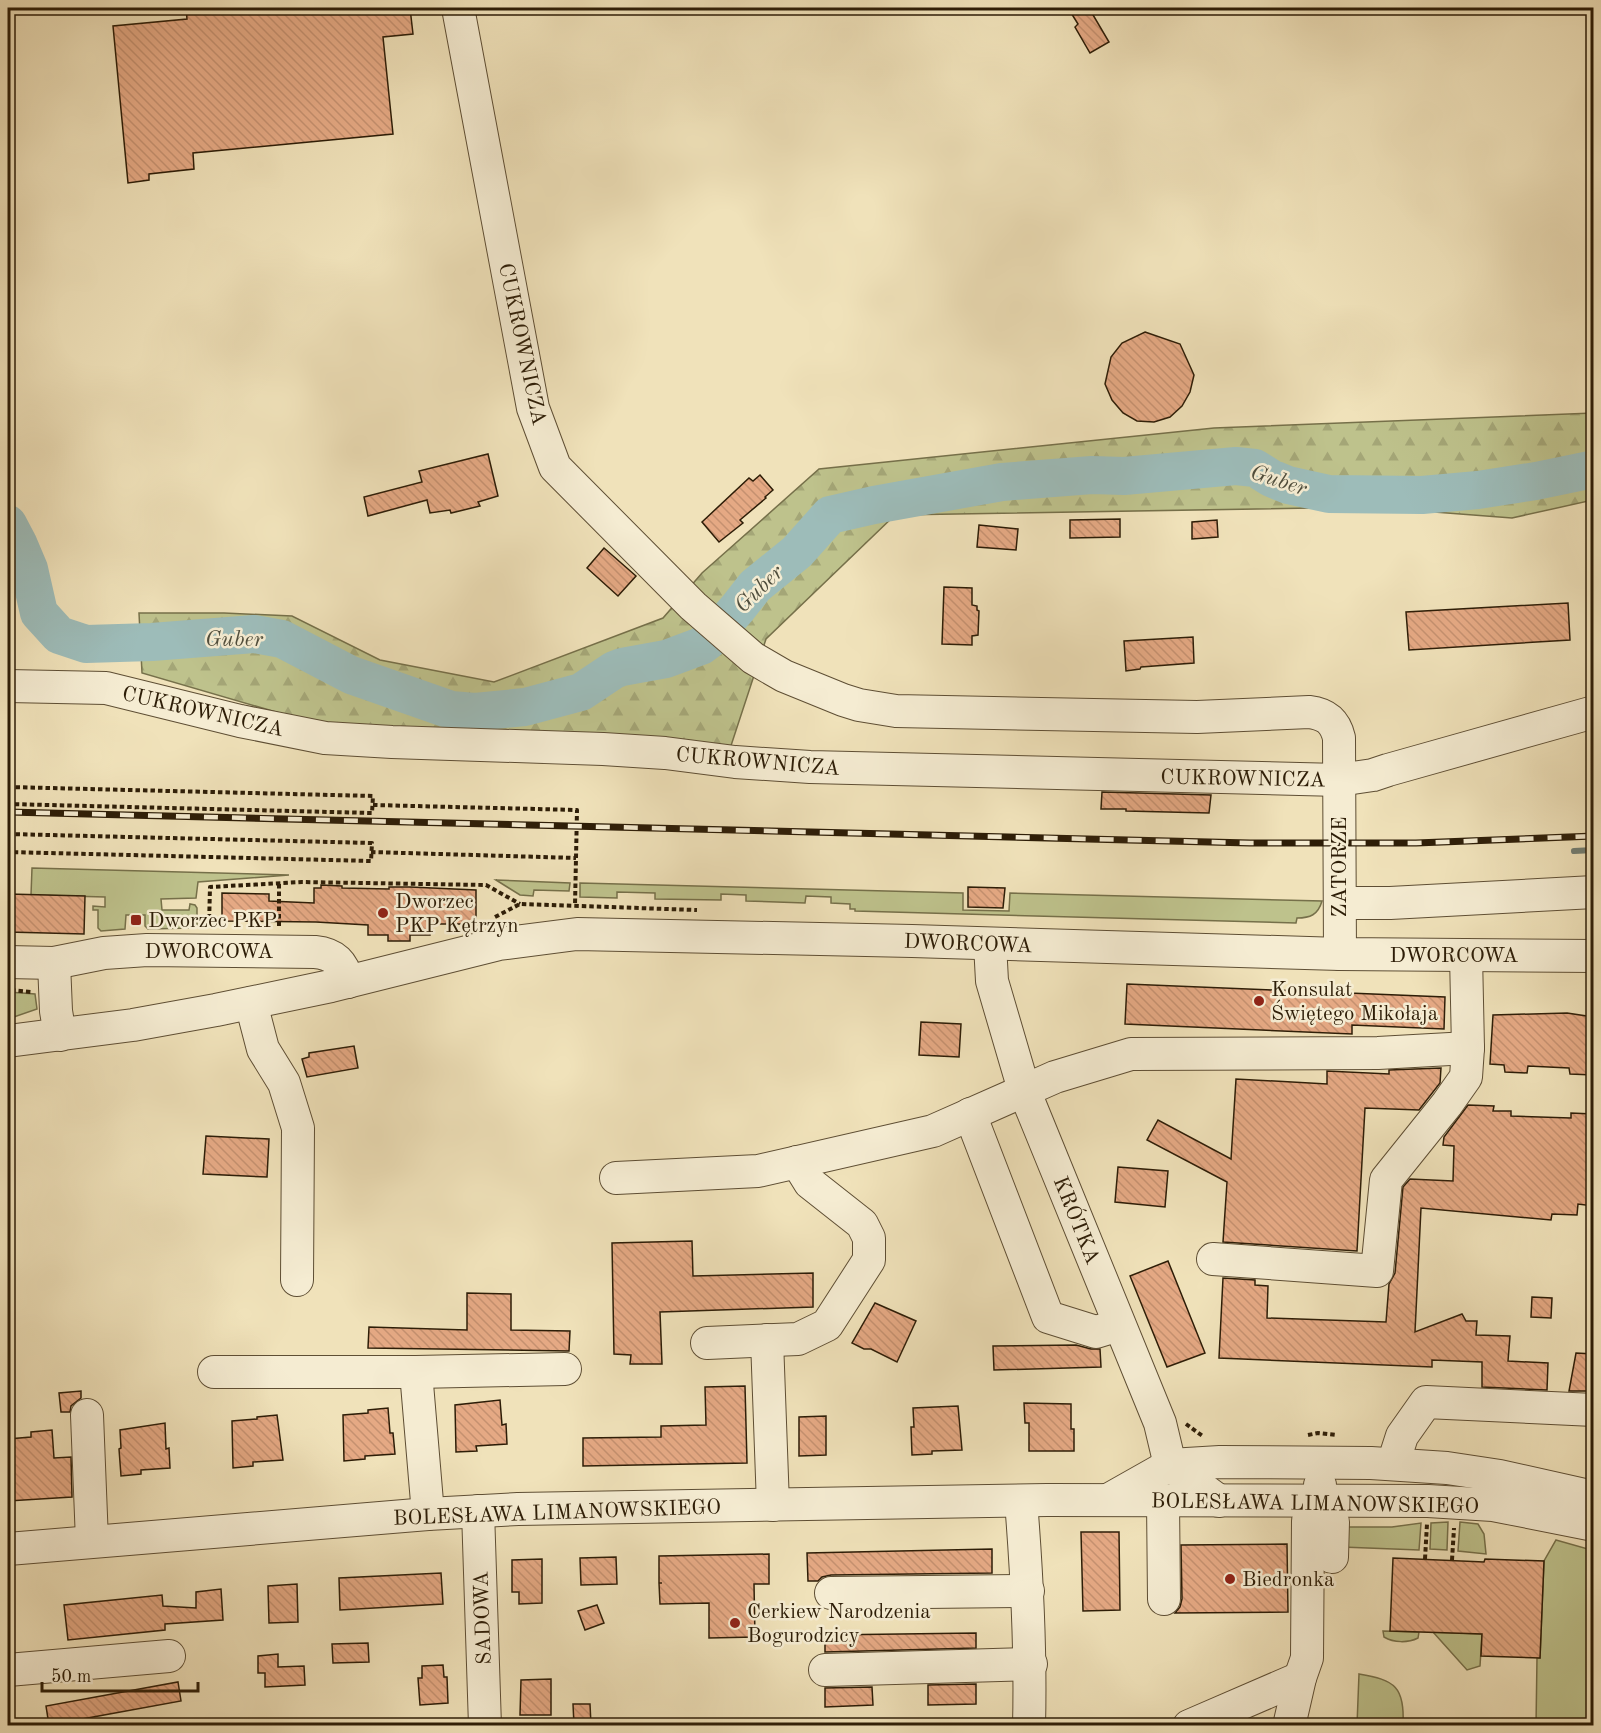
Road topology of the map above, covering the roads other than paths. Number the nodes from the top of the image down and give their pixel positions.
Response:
1 (458, 8) edge
2 (8, 686) edge
3 (1593, 712) edge
4 (1339, 780) junction
5 (1593, 892) edge
6 (1340, 903) junction
7 (990, 944) junction
8 (1340, 954) junction
9 (1466, 955) junction
10 (1593, 956) edge
11 (8, 962) edge
12 (54, 963) junction
13 (348, 982) junction
14 (251, 1003) junction
15 (60, 1035) junction
16 (8, 1041) edge
17 (1468, 1048) junction
18 (1024, 1090) junction
19 (970, 1114) junction
20 (797, 1162) junction
21 (616, 1178) dead end
22 (1213, 1258) dead end
23 (297, 1280) dead end
24 (1119, 1325) junction
25 (767, 1340) junction
26 (707, 1343) dead end
27 (565, 1369) dead end
28 (214, 1372) dead end
29 (416, 1372) junction
30 (1593, 1410) edge
31 (87, 1415) dead end
32 (1160, 1423) junction
33 (1220, 1462) junction
34 (1320, 1463) junction
35 (1393, 1464) junction
36 (1170, 1465) junction
37 (1593, 1497) edge
38 (1320, 1500) junction
39 (1021, 1501) junction
40 (1107, 1501) junction
41 (1163, 1501) junction
42 (1219, 1501) junction
43 (773, 1505) junction
44 (478, 1511) junction
45 (428, 1514) junction
46 (1593, 1525) edge
47 (92, 1541) junction
48 (1332, 1557) dead end
49 (12, 1560) edge
50 (1028, 1591) junction
51 (831, 1593) dead end
52 (1164, 1599) dead end
53 (170, 1656) dead end
54 (1031, 1664) junction
55 (8, 1670) edge
56 (825, 1670) dead end
57 (1300, 1678) junction
58 (485, 1725) edge
59 (1029, 1725) edge
60 (1189, 1725) edge
61 (1289, 1725) edge

1 - 4 street, CUKROWNICZA
2 - 4 street, CUKROWNICZA
3 - 4 street
4 - 6 street, ZATORZE
5 - 6 street
6 - 8 street, ZATORZE
7 - 8 street, DWORCOWA
7 - 13 street, DWORCOWA
7 - 18 street, KRÓTKA
8 - 9 street, DWORCOWA
9 - 10 street, DWORCOWA
9 - 17 street
11 - 12 street, DWORCOWA
12 - 13 street, DWORCOWA
12 - 15 street
13 - 14 street, DWORCOWA
14 - 15 street, DWORCOWA
14 - 23 street
15 - 16 street, DWORCOWA
17 - 18 street
17 - 22 street
18 - 19 street
18 - 24 street, KRÓTKA
19 - 20 street
19 - 24 street
20 - 21 street
20 - 25 street
24 - 32 street, KRÓTKA
25 - 26 street
25 - 43 street
27 - 29 street
28 - 29 street
29 - 45 street
30 - 35 street
31 - 47 street
32 - 33 street
32 - 36 street, KRÓTKA
33 - 34 street, BOLESŁAWA LIMANOWSKIEGO
33 - 36 street, BOLESŁAWA LIMANOWSKIEGO
34 - 35 street, BOLESŁAWA LIMANOWSKIEGO
34 - 38 street
35 - 37 street, BOLESŁAWA LIMANOWSKIEGO
36 - 40 street, BOLESŁAWA LIMANOWSKIEGO
36 - 42 street
38 - 42 street, BOLESŁAWA LIMANOWSKIEGO
38 - 46 street, BOLESŁAWA LIMANOWSKIEGO
38 - 48 street
38 - 57 street
39 - 40 street, BOLESŁAWA LIMANOWSKIEGO
39 - 43 street, BOLESŁAWA LIMANOWSKIEGO
39 - 50 street
40 - 41 street, BOLESŁAWA LIMANOWSKIEGO
41 - 42 street, BOLESŁAWA LIMANOWSKIEGO
41 - 52 street
43 - 44 street, BOLESŁAWA LIMANOWSKIEGO
44 - 45 street, BOLESŁAWA LIMANOWSKIEGO
44 - 58 street, SADOWA
45 - 47 street, BOLESŁAWA LIMANOWSKIEGO
47 - 49 street, BOLESŁAWA LIMANOWSKIEGO
50 - 51 street
50 - 54 street
53 - 55 street
54 - 56 street
54 - 59 street
57 - 60 street
57 - 61 street

